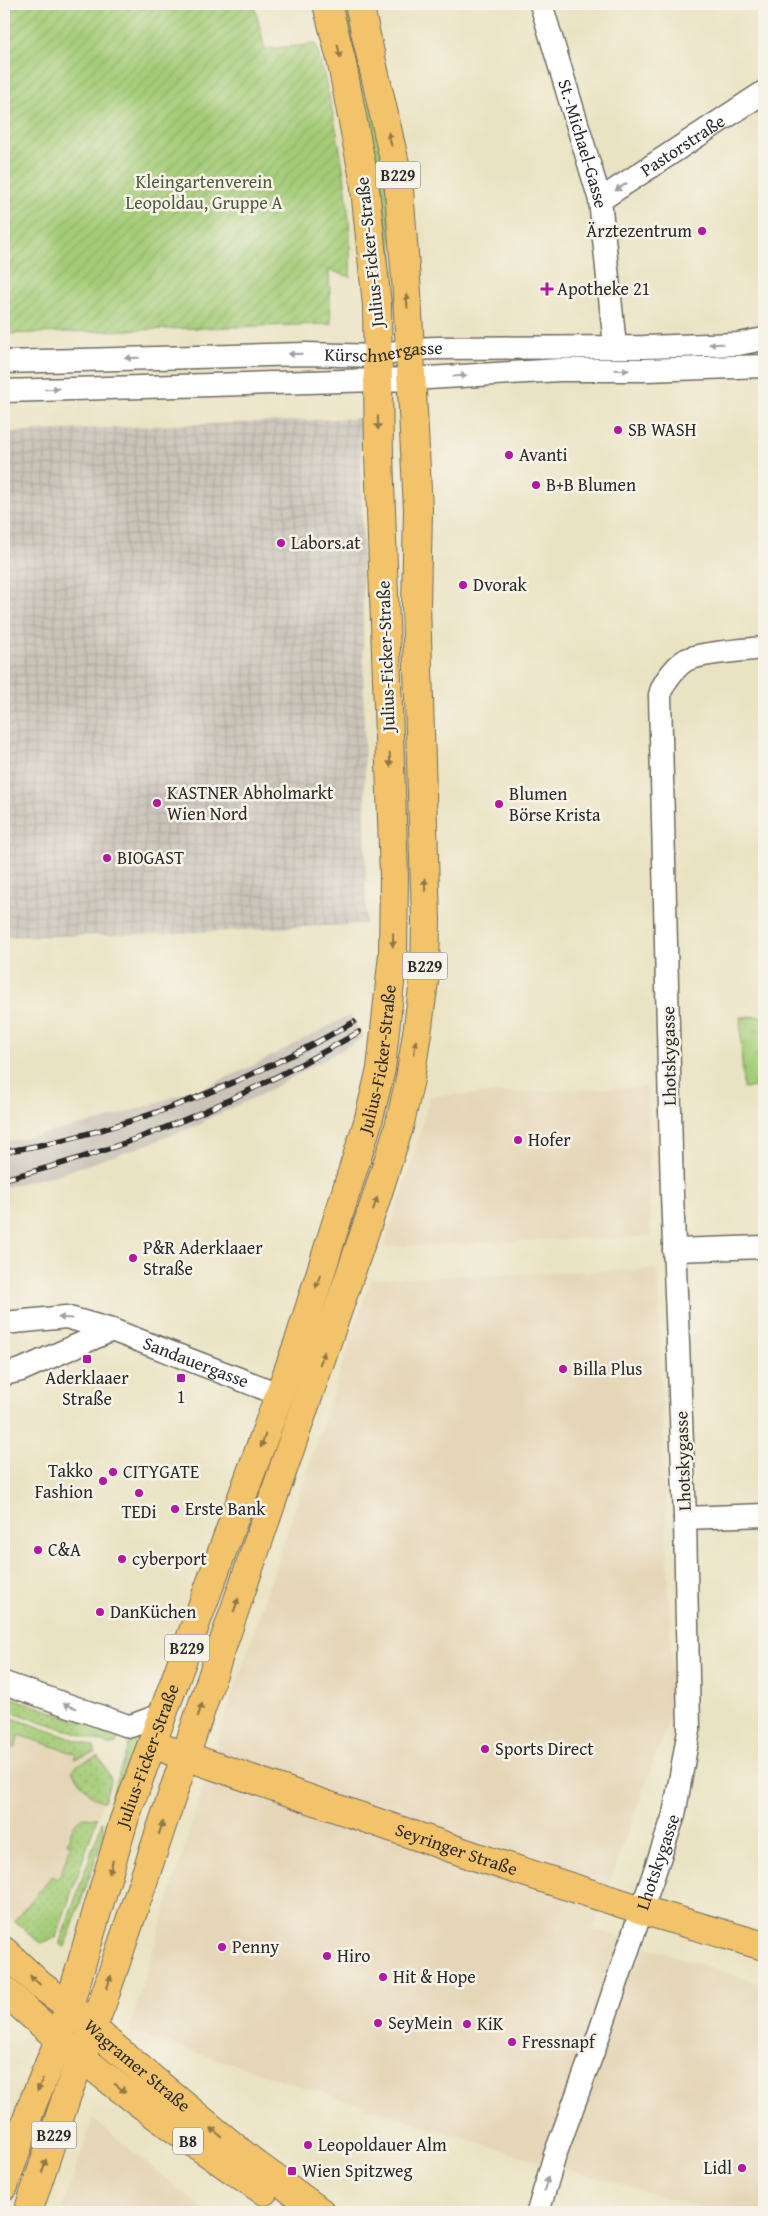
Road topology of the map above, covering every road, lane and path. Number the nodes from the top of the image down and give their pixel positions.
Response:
1 (327, 4) edge
2 (359, 4) edge
3 (541, 4) edge
4 (764, 92) edge
5 (600, 200) junction
6 (764, 339) edge
7 (615, 346) junction
8 (410, 349) junction
9 (4, 362) edge
10 (764, 366) edge
11 (378, 368) junction
12 (412, 379) junction
13 (4, 391) edge
14 (764, 648) edge
15 (764, 1246) edge
16 (674, 1250) junction
17 (4, 1323) edge
18 (112, 1330) junction
19 (4, 1374) edge
20 (293, 1400) junction
21 (764, 1516) edge
22 (685, 1518) junction
23 (4, 1683) edge
24 (164, 1714) junction
25 (152, 1745) junction
26 (185, 1757) junction
27 (642, 1910) junction
28 (764, 1946) edge
29 (4, 1951) edge
30 (4, 1990) edge
31 (69, 2006) junction
32 (92, 2028) junction
33 (59, 2040) junction
34 (81, 2058) junction
35 (4, 2186) edge
36 (28, 2212) edge
37 (302, 2212) edge
38 (321, 2212) edge
39 (538, 2212) edge

1 -> 11 main road, Julius-Ficker-Straße / B229
8 -> 2 main road, Julius-Ficker-Straße / B229
3 - 5 street, St.-Michael-Gasse
4 -> 5 street, Pastorstraße
5 - 7 street, St.-Michael-Gasse
6 -> 7 street, Kürschnergasse
7 - 8 street, Kürschnergasse
8 - 11 street, Kürschnergasse
8 - 12 main road, Julius-Ficker-Straße / B229
11 -> 9 street, Kürschnergasse
12 -> 10 street, Kürschnergasse
11 - 12 street, Kürschnergasse
13 -> 11 street, Kürschnergasse
11 -> 20 main road, Julius-Ficker-Straße / B229
20 -> 12 main road, Julius-Ficker-Straße / B229
14 - 16 street, Lhotskygasse
15 - 16 street
16 - 22 street, Lhotskygasse
18 -> 17 street, Sandauergasse
18 - 19 street
18 - 20 street, Sandauergasse
20 -> 24 main road, Julius-Ficker-Straße / B229
26 -> 20 main road, Julius-Ficker-Straße / B229
21 - 22 street
22 - 27 street, Lhotskygasse
24 -> 23 street
24 - 25 main road, Julius-Ficker-Straße / B229
25 - 26 main road, Seyringer Straße
25 -> 31 main road, Julius-Ficker-Straße / B229
26 - 27 main road, Seyringer Straße
32 -> 26 main road, Julius-Ficker-Straße / B229
27 - 28 main road, Seyringer Straße
39 -> 27 street, Lhotskygasse
31 -> 29 main road, Wagramer Straße / B8
30 - 33 main road, Wagramer Straße / B8
31 - 32 main road, Wagramer Straße / B8
31 - 33 main road, Julius-Ficker-Straße / B229
32 - 34 main road, B229
38 -> 32 main road, Wagramer Straße / B8
33 - 34 main road, Wagramer Straße / B8
33 -> 35 main road, B229
36 -> 34 main road, B229
34 -> 37 main road, Wagramer Straße / B8

